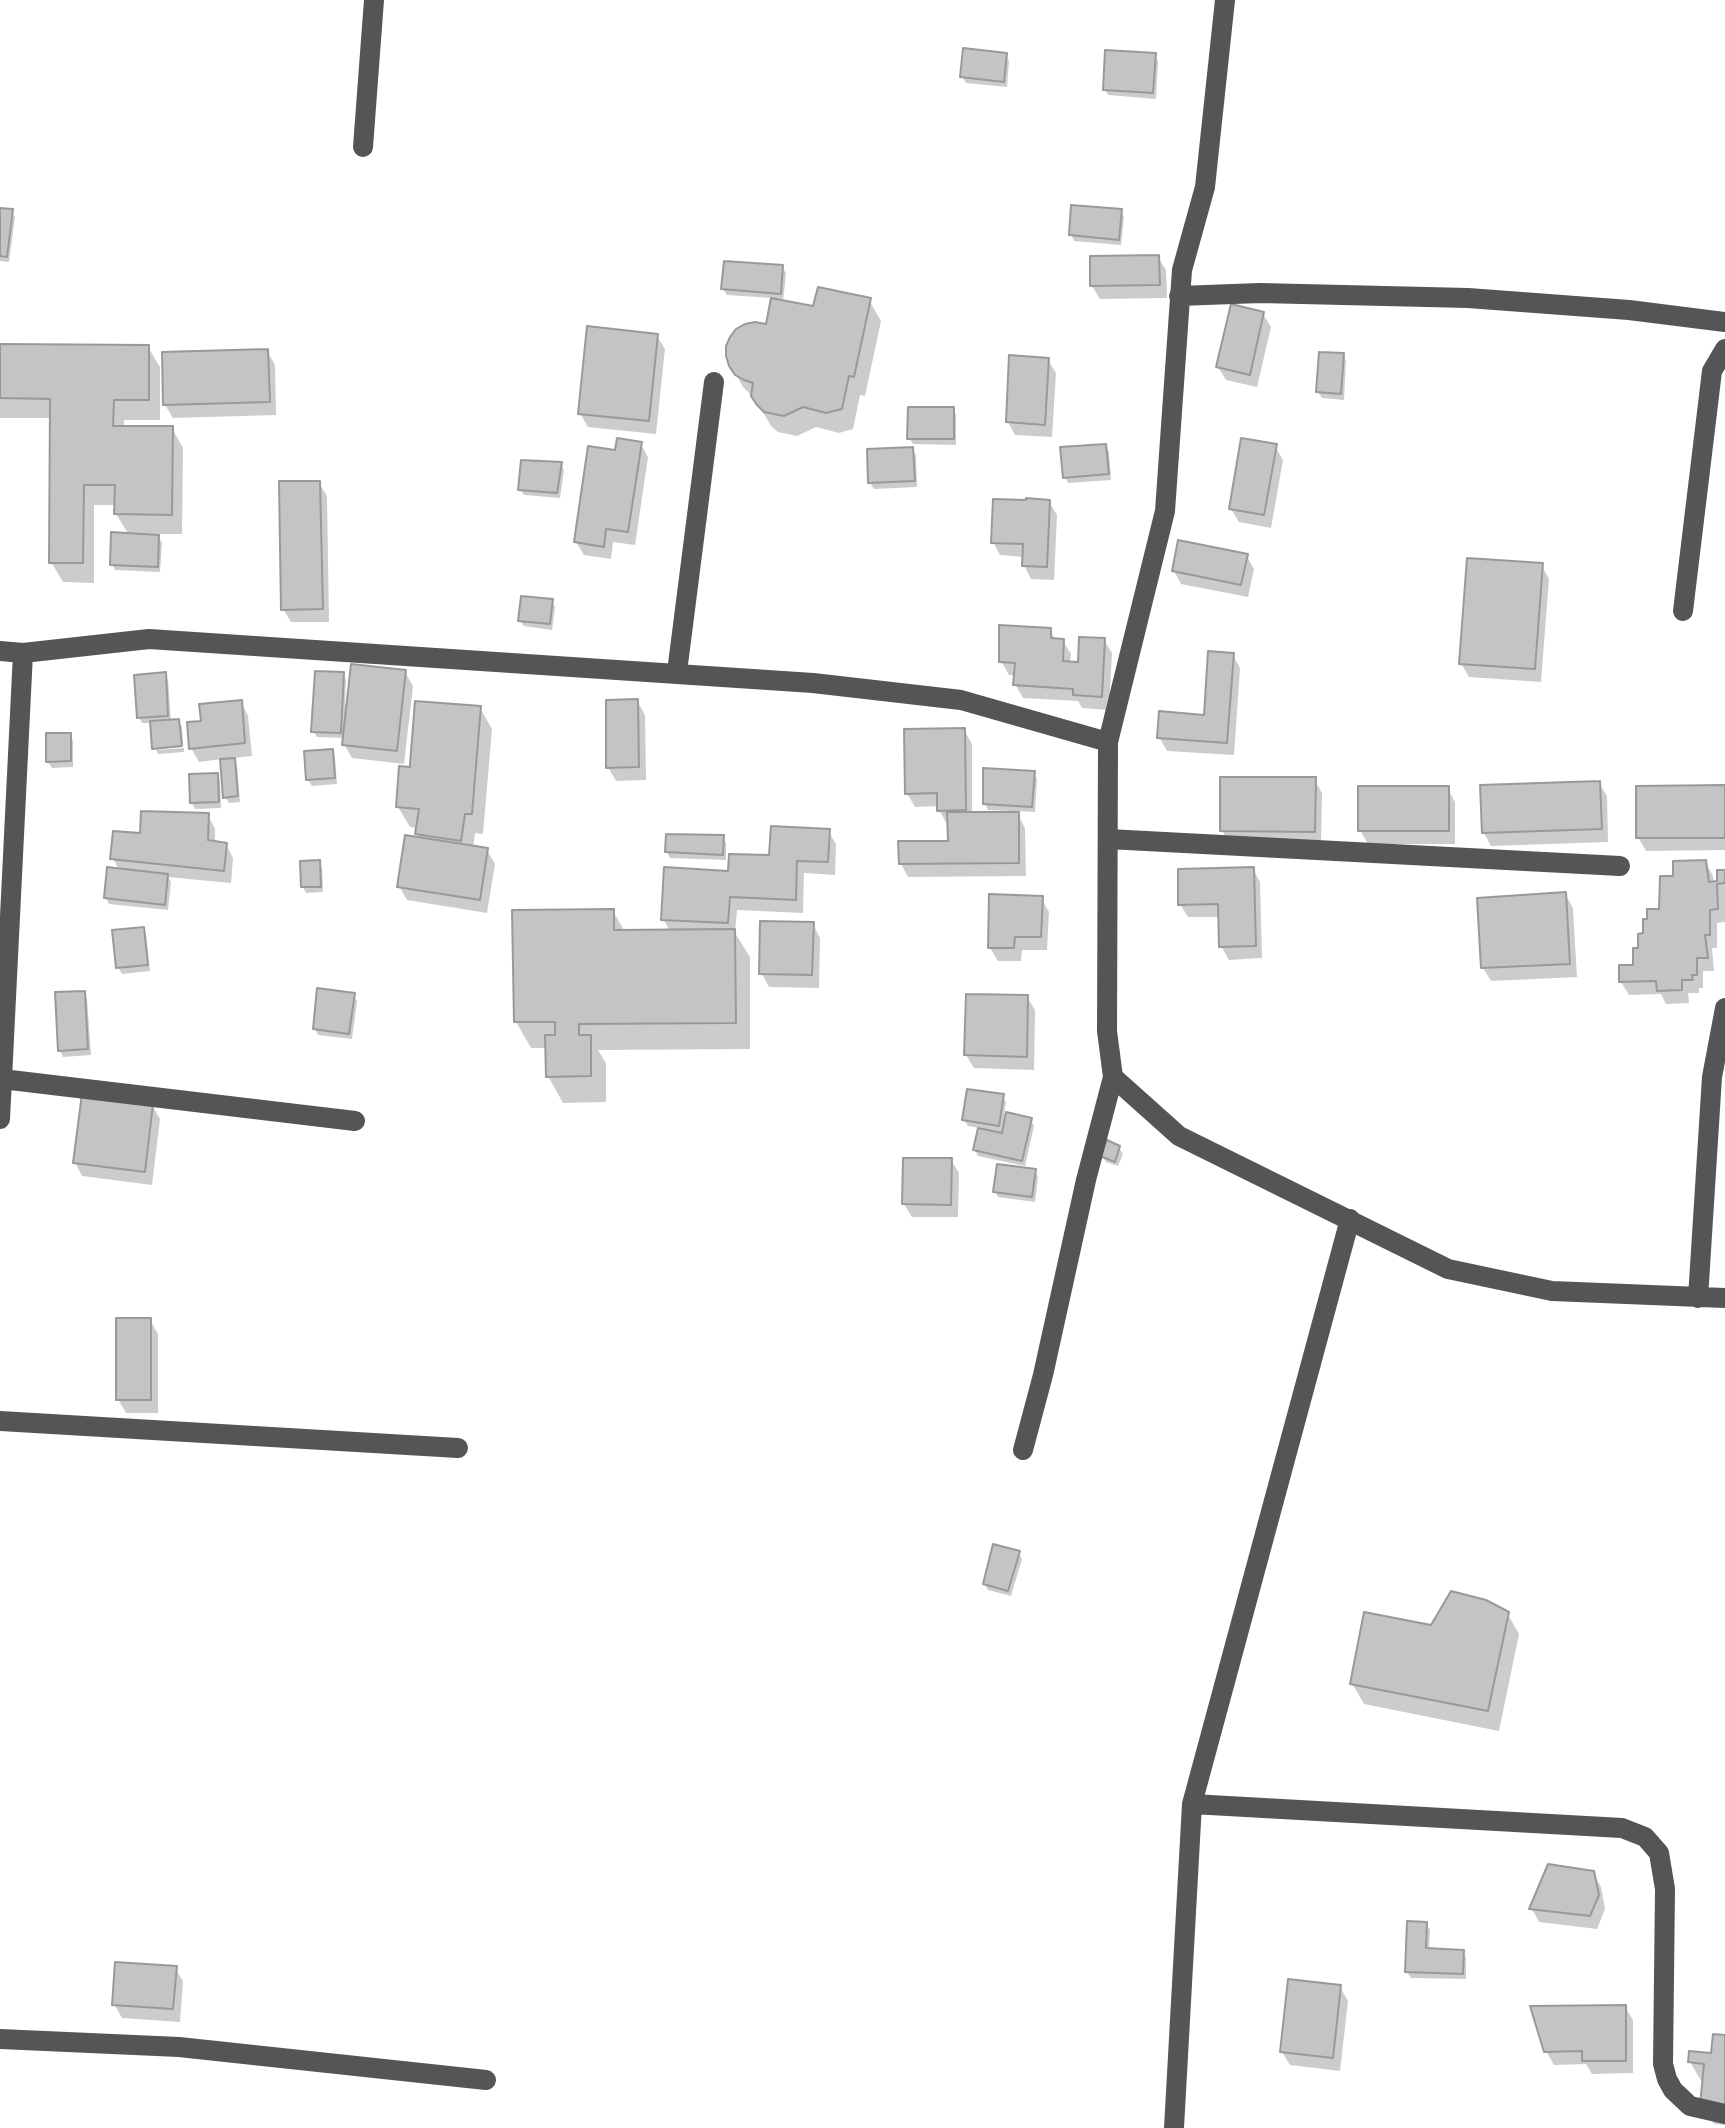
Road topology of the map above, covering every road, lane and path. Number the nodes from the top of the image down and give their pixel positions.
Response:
1 (374, 0) edge
2 (1225, 0) edge
3 (363, 147) dead end
4 (1179, 296) junction
5 (1725, 322) edge
6 (1725, 349) edge
7 (714, 382) dead end
8 (1683, 611) dead end
9 (0, 651) edge
10 (23, 653) junction
11 (677, 672) junction
12 (1108, 742) junction
13 (1108, 839) junction
14 (1620, 866) dead end
15 (1725, 1008) edge
16 (1113, 1077) junction
17 (2, 1079) junction
18 (0, 1119) edge
19 (355, 1121) dead end
20 (1350, 1219) junction
21 (1698, 1298) junction
22 (1725, 1298) edge
23 (0, 1421) edge
24 (458, 1448) dead end
25 (1023, 1450) dead end
26 (1192, 1804) junction
27 (0, 2039) edge
28 (486, 2080) dead end
29 (1725, 2114) edge
30 (1174, 2128) edge

1 - 3 street
2 - 4 street
4 - 5 street
4 - 12 street
6 - 8 street
7 - 11 street
9 - 10 street
10 - 11 street
10 - 17 street
11 - 12 street
12 - 13 street
13 - 14 street
13 - 16 street
15 - 21 street
16 - 20 street
16 - 25 street
17 - 18 street
17 - 19 street
20 - 21 street
20 - 26 street
21 - 22 street
23 - 24 street
26 - 29 street
26 - 30 street
27 - 28 street

